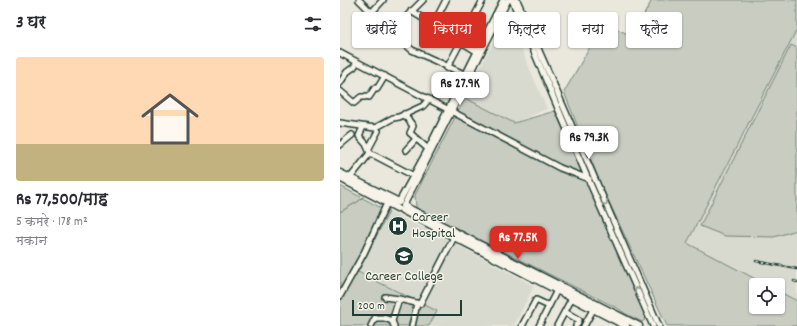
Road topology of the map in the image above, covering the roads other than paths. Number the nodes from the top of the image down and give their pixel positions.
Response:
1 (359, 0) edge
2 (383, 0) edge
3 (422, 0) edge
4 (446, 0) edge
5 (483, 0) edge
6 (503, 0) edge
7 (508, 0) edge
8 (512, 0) edge
9 (517, 0) edge
10 (412, 11) joint
11 (370, 12) edge
12 (372, 12) edge
13 (440, 12) edge
14 (477, 12) edge
15 (419, 16) edge
16 (410, 48) edge
17 (459, 48) edge
18 (472, 48) edge
19 (478, 52) junction
20 (340, 53) edge
21 (357, 62) junction
22 (447, 68) junction
23 (466, 75) junction
24 (384, 76) junction
25 (340, 83) edge
26 (340, 91) edge
27 (429, 100) junction
28 (450, 110) junction
29 (404, 114) junction
30 (340, 123) edge
31 (363, 127) junction
32 (378, 131) dead end
33 (352, 135) dead end
34 (416, 139) junction
35 (340, 145) edge
36 (428, 149) junction
37 (406, 150) dead end
38 (369, 151) junction
39 (340, 173) edge
40 (414, 176) junction
41 (340, 178) edge
42 (350, 178) junction
43 (588, 179) junction
44 (595, 182) junction
45 (387, 203) junction
46 (401, 205) junction
47 (454, 237) junction
48 (535, 276) junction
49 (557, 290) junction
50 (340, 296) edge
51 (386, 297) dead end
52 (572, 298) junction
53 (399, 299) junction
54 (417, 304) junction
55 (549, 306) junction
56 (595, 306) junction
57 (565, 312) junction
58 (618, 318) junction
59 (393, 323) edge
60 (371, 326) edge
61 (412, 326) edge
62 (522, 326) edge
63 (538, 326) edge
64 (557, 326) edge
65 (576, 326) edge
66 (584, 326) edge
67 (626, 326) edge
68 (639, 326) edge
69 (653, 326) edge
70 (659, 326) edge

1 - 11 street
2 - 12 street
3 - 10 street
4 - 13 street
5 - 14 street
6 - 19 street
7 - 28 street
8 - 43 street
9 - 44 street
10 - 15 street
16 - 22 street
17 - 22 street
18 - 19 street
19 - 23 street
20 - 21 street
21 - 24 street
21 - 25 street
22 - 23 street
23 - 28 street
24 - 26 street
24 - 27 street
27 - 28 street
27 - 29 street
28 - 36 street
28 - 43 street
28 - 46 street
29 - 31 street
29 - 34 street
30 - 31 street
31 - 38 street
32 - 38 street
33 - 35 street
34 - 36 street
34 - 37 street
36 - 40 street
38 - 40 street
38 - 42 street
39 - 42 main road
40 - 46 street
41 - 45 main road
42 - 46 main road
43 - 44 street
69 -> 43 street
44 -> 70 street
45 - 46 main road
45 - 50 street
46 - 47 main road
46 - 48 main road
47 - 48 main road
47 - 54 street
48 - 49 main road
48 - 56 main road
49 - 52 main road
49 - 55 street
51 - 53 street
52 - 56 main road
52 - 57 street
53 - 54 street
53 - 59 street
54 - 61 street
55 - 62 street
55 - 63 street
56 - 58 main road
56 - 66 street
57 - 64 street
57 - 65 street
58 - 67 main road
58 - 68 main road
59 - 60 street

